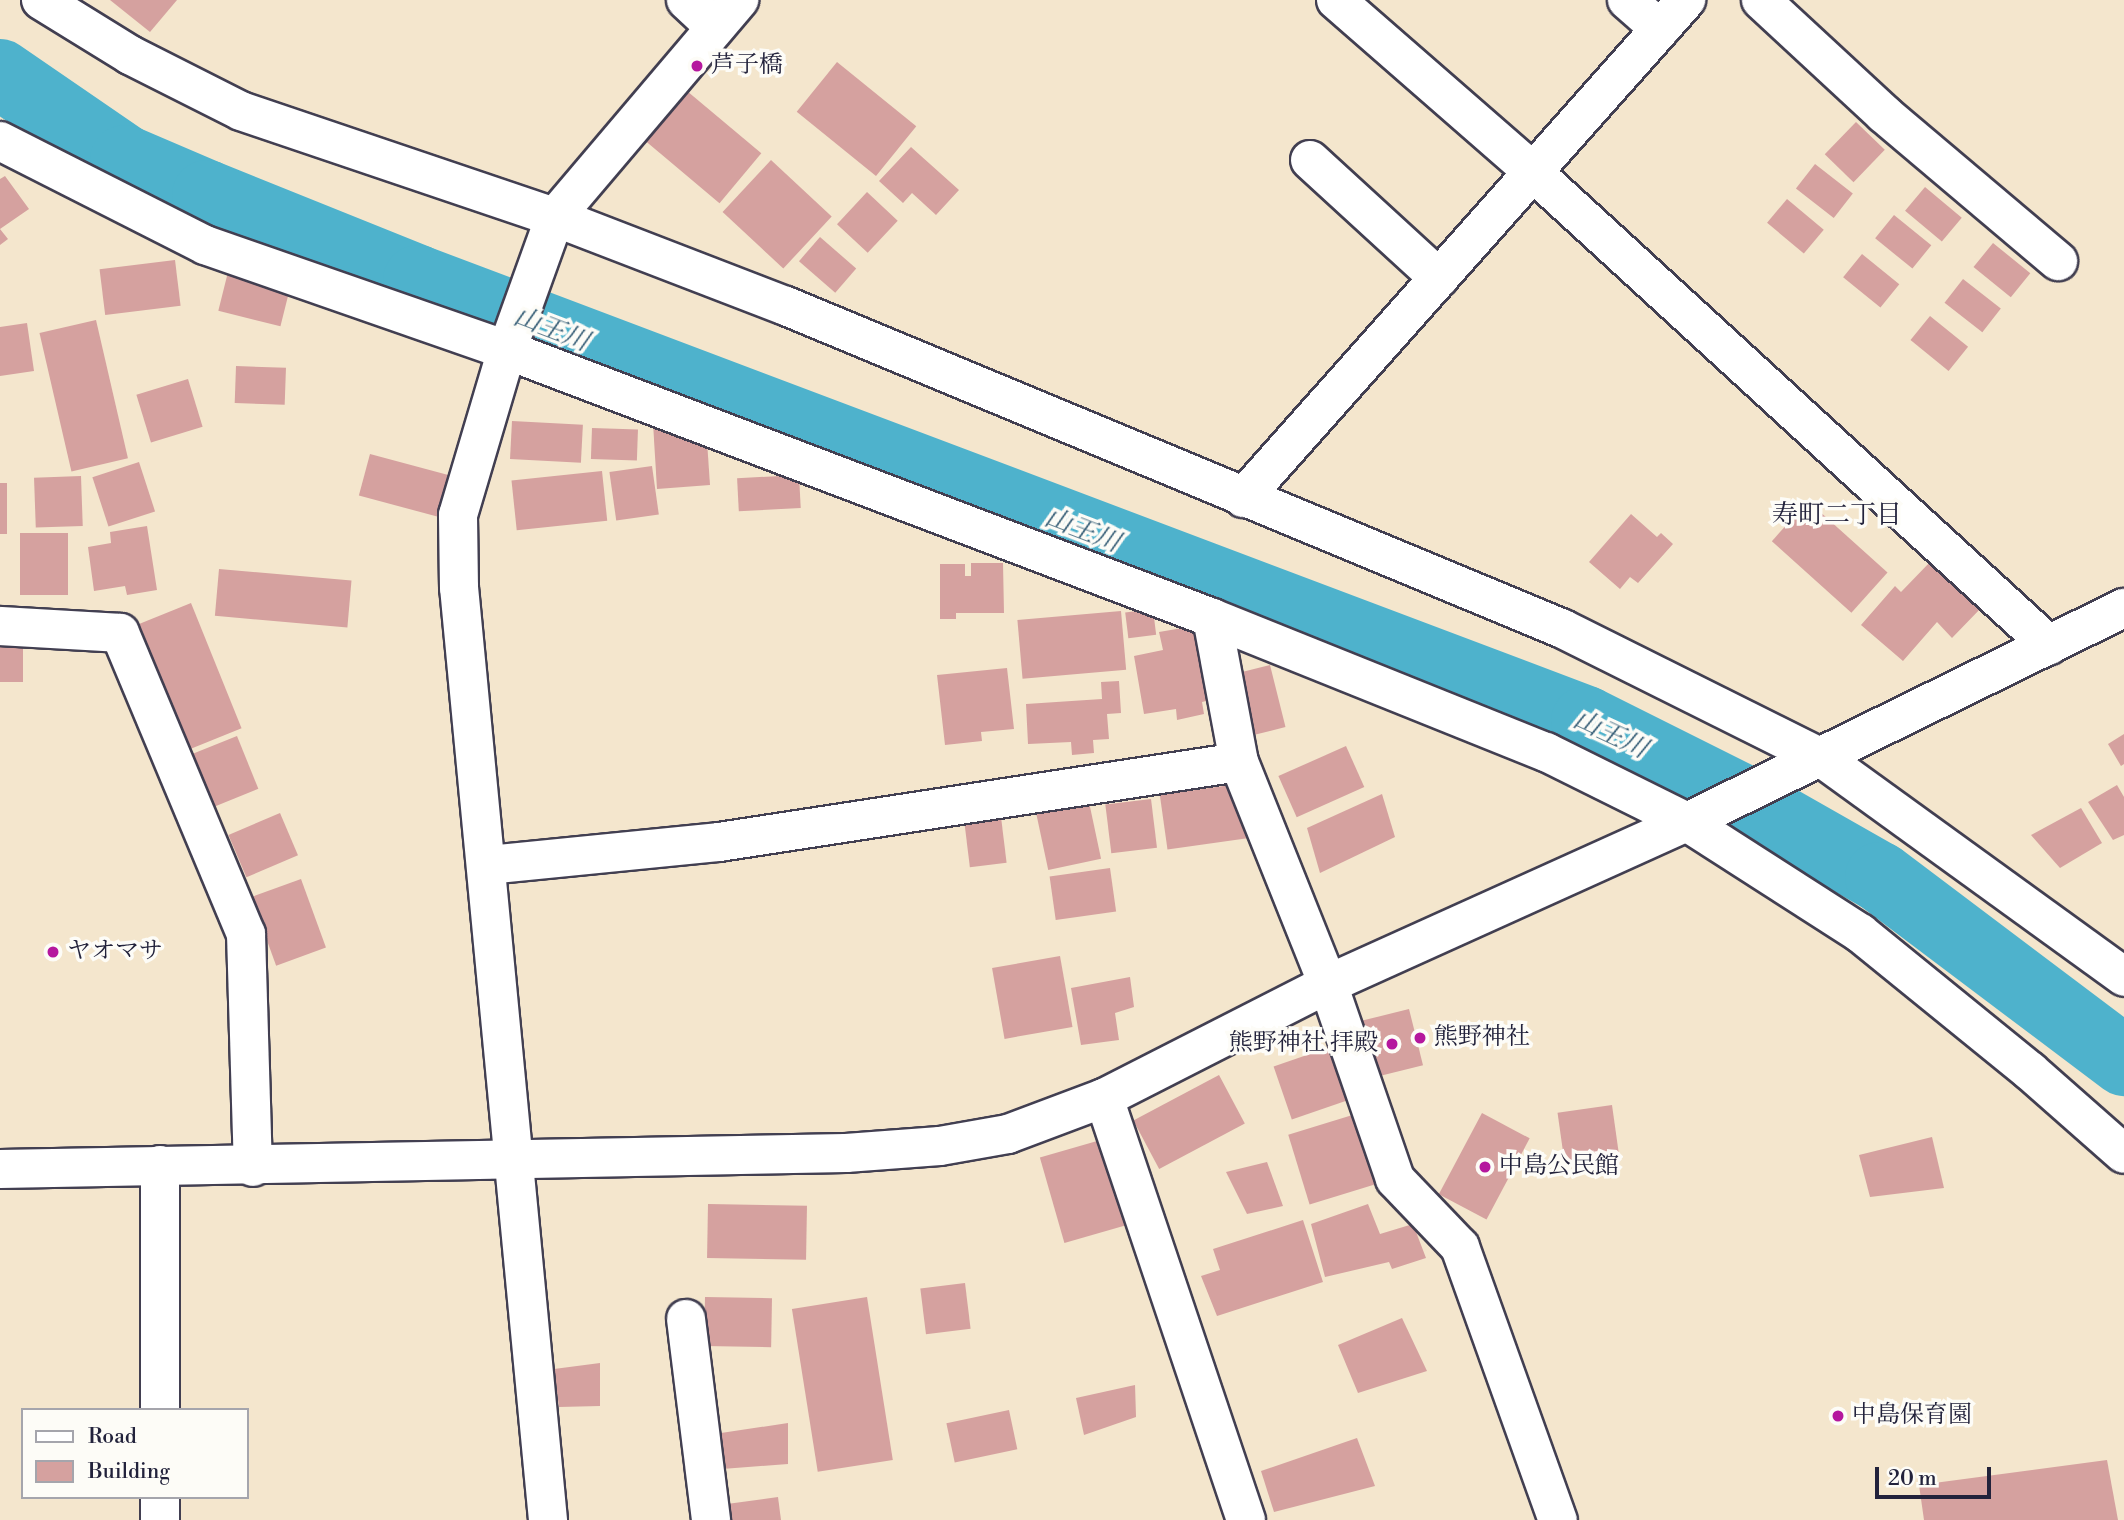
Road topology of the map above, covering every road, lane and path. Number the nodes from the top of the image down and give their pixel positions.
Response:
1 (41, 0) edge
2 (686, 0) edge
3 (1336, 0) edge
4 (1627, 0) edge
5 (1686, 0) edge
6 (1761, 0) edge
7 (727, 14) edge
8 (1660, 29) junction
9 (6, 152) edge
10 (1310, 160) dead end
11 (1534, 173) junction
12 (555, 217) junction
13 (2058, 261) dead end
14 (1439, 278) junction
15 (507, 350) junction
16 (1243, 498) junction
17 (2124, 608) edge
18 (1212, 618) junction
19 (0, 626) edge
20 (2049, 645) junction
21 (1822, 758) junction
22 (1239, 762) junction
23 (1687, 822) junction
24 (488, 865) junction
25 (2124, 977) edge
26 (1328, 984) junction
27 (1104, 1098) junction
28 (2124, 1154) edge
29 (515, 1156) junction
30 (160, 1165) junction
31 (253, 1167) junction
32 (0, 1169) edge
33 (686, 1319) dead end
34 (160, 1408) edge
35 (160, 1499) edge
36 (160, 1520) edge
37 (548, 1520) edge
38 (711, 1520) edge
39 (1245, 1520) edge
40 (1558, 1520) edge

1 - 12 street
2 - 7 street
3 - 11 street
4 - 8 street
5 - 8 street
6 - 13 street
7 - 12 street
8 - 11 street
9 - 15 street
10 - 14 street
11 - 14 street
11 - 20 street
12 - 15 street
12 - 16 street
14 - 16 street
15 - 18 street
15 - 24 street
16 - 21 street
17 - 20 street
18 - 22 street
18 - 23 street
19 - 31 street
20 - 21 street
21 - 23 street
21 - 25 street
22 - 24 street
22 - 26 street
23 - 26 street
23 - 28 street
24 - 29 street
26 - 27 street
26 - 40 street
27 - 29 street
27 - 39 street
29 - 31 street
29 - 37 street
30 - 31 street
30 - 32 street
30 - 34 street
33 - 38 street
35 - 36 street

